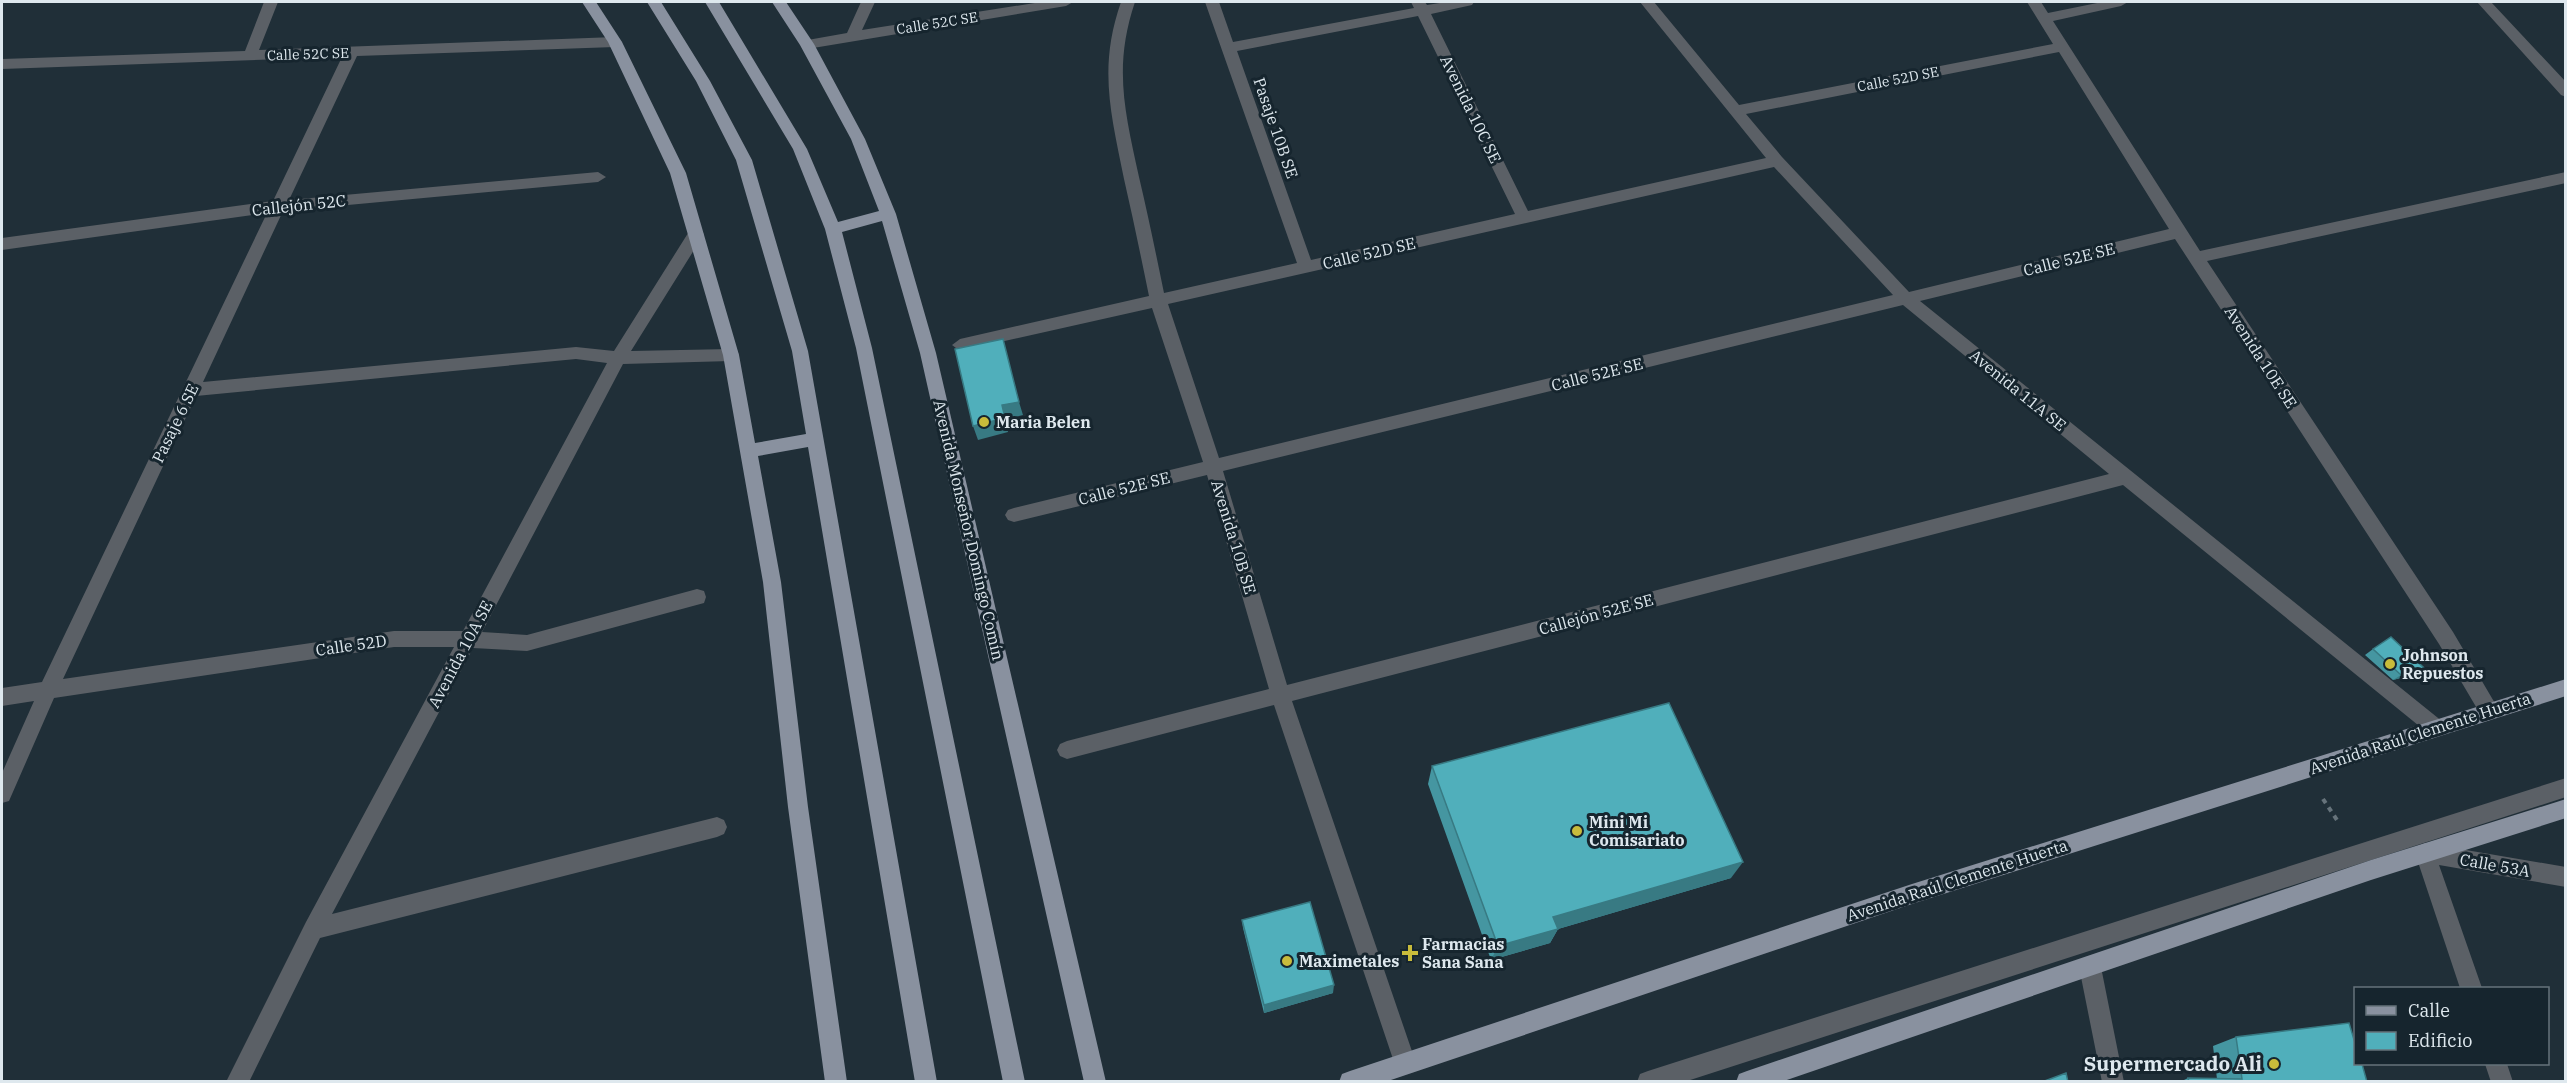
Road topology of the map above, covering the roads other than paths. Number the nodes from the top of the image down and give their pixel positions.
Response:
1 (271, 2) edge
2 (590, 2) edge
3 (654, 2) edge
4 (712, 2) edge
5 (779, 2) edge
6 (868, 2) edge
7 (1066, 2) edge
8 (1128, 2) edge
9 (1212, 2) edge
10 (1467, 2) edge
11 (1647, 2) edge
12 (2034, 2) edge
13 (2121, 2) edge
14 (2484, 2) edge
15 (1420, 6) edge
16 (2044, 18) junction
17 (852, 37) junction
18 (615, 42) junction
19 (807, 44) junction
20 (1229, 48) junction
21 (2062, 48) junction
22 (351, 53) junction
23 (250, 56) junction
24 (2, 64) edge
25 (2565, 92) edge
26 (1734, 111) junction
27 (1777, 161) junction
28 (598, 177) dead end
29 (2565, 177) edge
30 (280, 206) junction
31 (888, 214) junction
32 (1524, 218) junction
33 (833, 229) junction
34 (2179, 232) junction
35 (696, 234) junction
36 (2, 244) edge
37 (2196, 258) junction
38 (1306, 267) junction
39 (1906, 299) junction
40 (1158, 300) junction
41 (960, 345) edge
42 (731, 355) junction
43 (618, 358) junction
44 (191, 390) junction
45 (815, 439) junction
46 (749, 451) junction
47 (1213, 467) junction
48 (2125, 477) junction
49 (1014, 515) dead end
50 (697, 597) dead end
51 (469, 639) junction
52 (2565, 687) edge
53 (49, 688) junction
54 (1281, 696) junction
55 (2, 697) edge
56 (2489, 711) junction
57 (2436, 728) junction
58 (1067, 750) dead end
59 (2565, 787) edge
60 (2, 794) edge
61 (2565, 808) edge
62 (717, 827) dead end
63 (2425, 853) junction
64 (2565, 878) edge
65 (313, 929) junction
66 (2090, 968) junction
67 (2471, 987) edge
68 (1405, 1063) junction
69 (2496, 1065) edge
70 (237, 1082) edge
71 (836, 1082) edge
72 (926, 1082) edge
73 (1014, 1082) edge
74 (1095, 1082) edge
75 (1350, 1082) edge
76 (1648, 1082) edge
77 (1747, 1082) edge
78 (2113, 1082) edge
79 (2502, 1082) edge

1 - 23 street
2 - 18 main road
3 - 45 main road
4 - 33 main road
5 - 19 main road, Avenida Monseñor Domingo Comín
6 - 17 street
7 - 17 street, Calle 52C SE
8 - 40 street, Avenida 10B SE
9 - 20 street, Pasaje 10B SE
10 - 15 street
11 - 26 street, Avenida 11A SE
12 - 16 street, Avenida 10E SE
13 - 16 street
14 - 25 street
15 - 20 street
15 - 32 street, Avenida 10C SE
16 - 21 street, Avenida 10E SE
17 - 19 street, Calle 52C SE
18 - 22 street, Calle 52C SE
18 - 35 main road
19 - 31 main road, Avenida Monseñor Domingo Comín
20 - 38 street, Pasaje 10B SE
21 - 26 street, Calle 52D SE
21 - 34 street, Avenida 10E SE
22 - 23 street, Calle 52C SE
22 - 30 street, Pasaje 6 SE
23 - 24 street, Calle 52C SE
26 - 27 street, Avenida 11A SE
27 - 32 street, Calle 52D SE
27 - 39 street, Avenida 11A SE
28 - 30 street, Callejón 52C
29 - 37 street
30 - 36 street, Callejón 52C
30 - 44 street, Pasaje 6 SE
31 - 33 main road
31 - 74 main road, Avenida Monseñor Domingo Comín
32 - 38 street, Calle 52D SE
33 - 73 main road
34 - 37 street, Avenida 10E SE
34 - 39 street, Calle 52E SE
35 - 42 main road
35 - 43 street, Avenida 10A SE
37 - 56 street, Avenida 10E SE
38 - 40 street, Calle 52D SE
39 - 47 street, Calle 52E SE
39 - 48 street, Avenida 11A SE
40 - 41 street, Calle 52D SE
40 - 47 street, Avenida 10B SE
42 - 43 street
42 - 46 main road
43 - 44 street
43 - 51 street, Avenida 10A SE
44 - 53 street, Pasaje 6 SE
45 - 46 main road
45 - 72 main road
46 - 71 main road
47 - 49 street, Calle 52E SE
47 - 54 street, Avenida 10B SE
48 - 54 street, Callejón 52E SE
48 - 57 street, Avenida 11A SE
50 - 51 street, Calle 52D
51 - 53 street, Calle 52D
51 - 65 street, Avenida 10A SE
52 - 56 main road, Avenida Raúl Clemente Huerta
53 - 55 street, Calle 52D
53 - 60 street, Pasaje 6 SE
54 - 58 street, Callejón 52E SE
54 - 68 street, Avenida 10B SE
56 - 57 main road, Avenida Raúl Clemente Huerta
57 - 68 main road, Avenida Raúl Clemente Huerta
59 - 76 street
61 - 63 main road
62 - 65 street
63 - 64 street, Calle 53A
63 - 66 main road
63 - 67 street
65 - 70 street, Avenida 10A SE
66 - 77 main road
66 - 78 street
68 - 75 main road, Avenida Raúl Clemente Huerta
69 - 79 street

